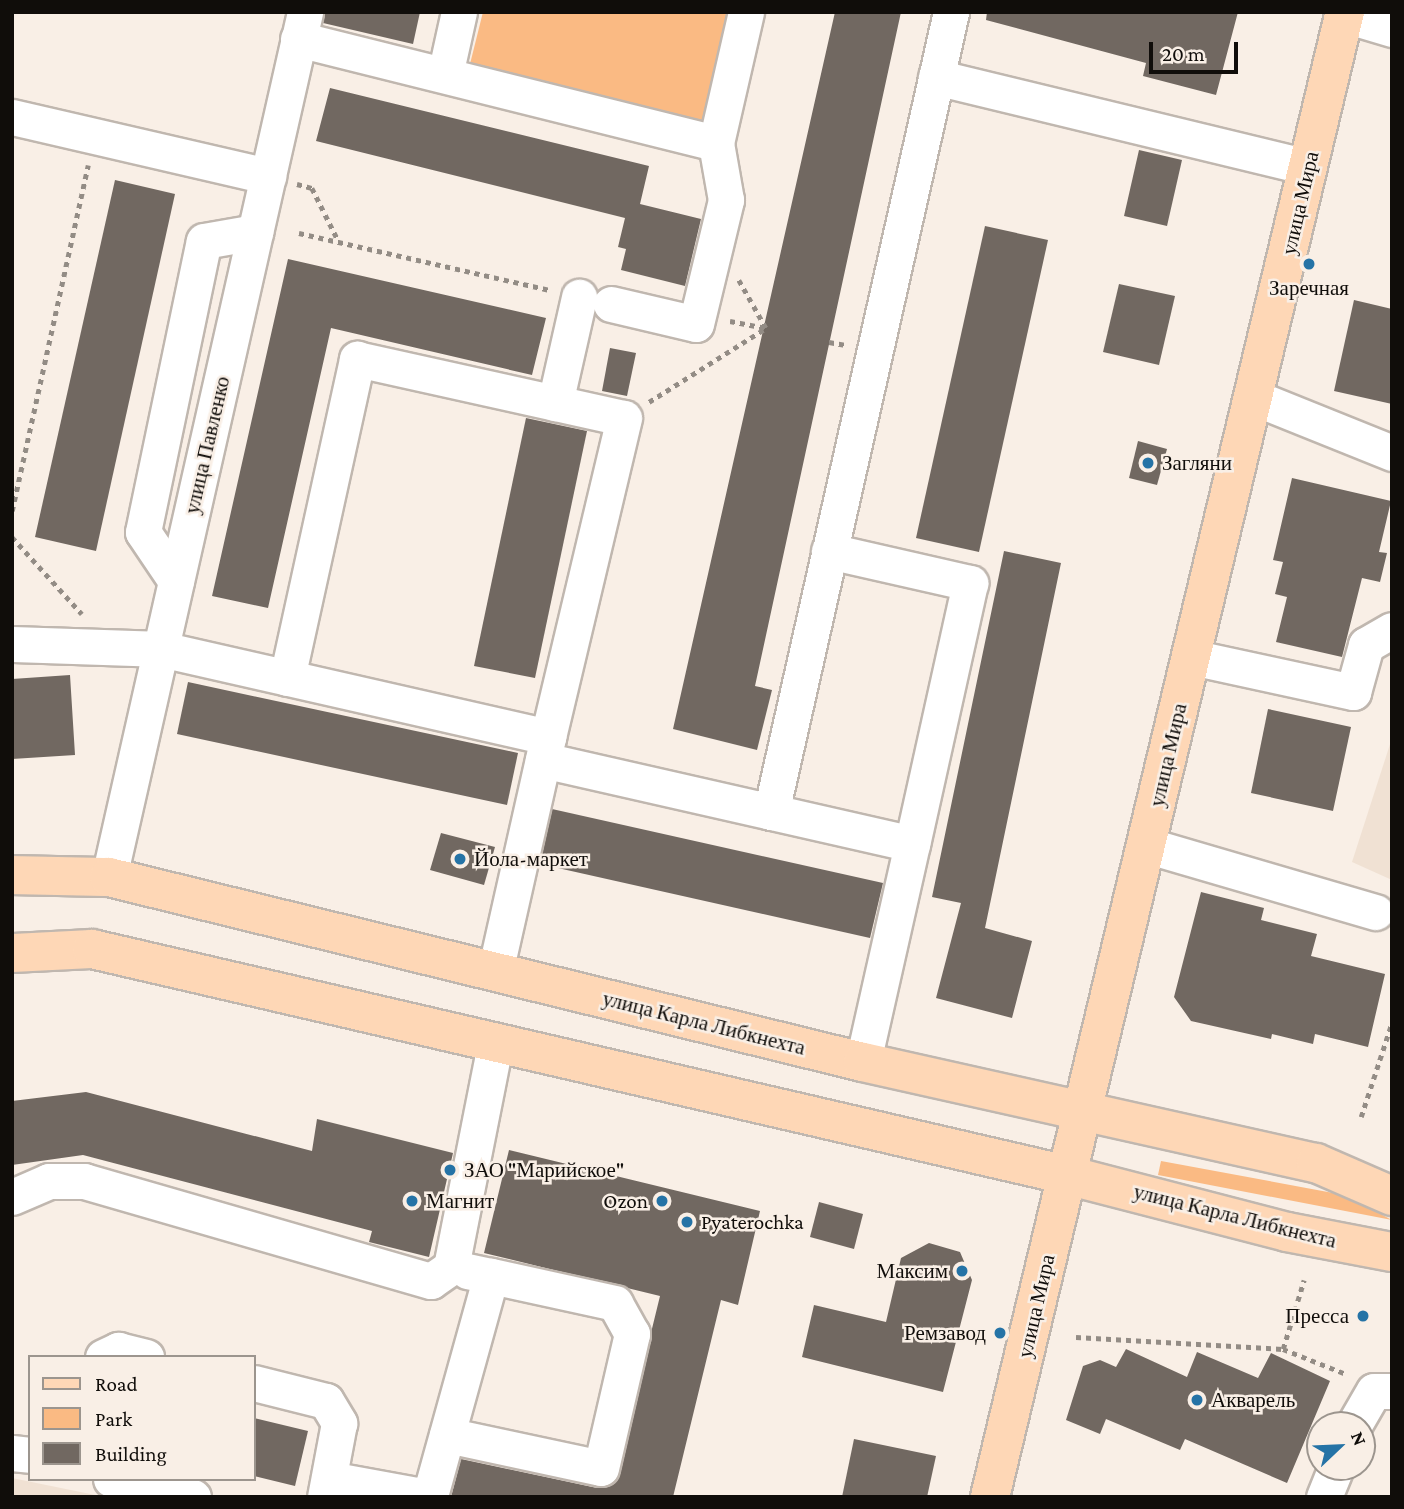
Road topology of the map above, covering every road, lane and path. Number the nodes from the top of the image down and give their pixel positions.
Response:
1 (459, 12) edge
2 (747, 12) edge
3 (951, 12) edge
4 (1345, 13) edge
5 (301, 26) edge
6 (1392, 29) edge
7 (445, 75) junction
8 (936, 77) junction
9 (12, 117) edge
10 (94, 136) junction
11 (716, 143) junction
12 (1308, 167) junction
13 (268, 176) junction
14 (255, 232) junction
15 (299, 233) dead end
16 (340, 242) junction
17 (595, 300) junction
18 (766, 328) dead end
19 (1253, 397) junction
20 (555, 403) junction
21 (624, 418) junction
22 (1392, 453) edge
23 (12, 511) edge
24 (12, 537) edge
25 (830, 551) junction
26 (176, 581) junction
27 (1392, 630) edge
28 (12, 644) edge
29 (113, 647) junction
30 (161, 649) junction
31 (1191, 657) junction
32 (287, 678) junction
33 (546, 749) junction
34 (771, 812) junction
35 (912, 844) junction
36 (1146, 845) junction
37 (12, 875) edge
38 (109, 877) junction
39 (1375, 912) dead end
40 (12, 953) edge
41 (495, 972) junction
42 (1392, 1022) edge
43 (495, 1045) junction
44 (863, 1062) junction
45 (1082, 1110) junction
46 (1361, 1117) dead end
47 (1067, 1175) junction
48 (1392, 1196) edge
49 (12, 1197) edge
50 (1392, 1252) edge
51 (451, 1267) junction
52 (491, 1276) junction
53 (1304, 1280) dead end
54 (1076, 1337) dead end
55 (1283, 1349) junction
56 (107, 1355) edge
57 (138, 1355) edge
58 (256, 1384) edge
59 (1389, 1390) edge
60 (1360, 1411) edge
61 (447, 1434) junction
62 (120, 1481) edge
63 (327, 1488) edge
64 (192, 1497) edge
65 (990, 1497) edge

1 - 7 street
2 - 11 street
3 - 8 street
4 - 6 street
4 - 12 main road, улица Мира
5 - 7 street
5 - 13 street, улица Павленко
7 - 11 street
8 - 12 street
8 - 25 street
9 - 10 street
10 - 13 street
10 - 23 path
11 - 17 street
12 - 19 main road, улица Мира
13 - 14 street, улица Павленко
13 - 16 path
14 - 26 street, улица Павленко
14 - 26 street
15 - 16 path
16 - 17 path
17 - 20 street
18 - 21 path
19 - 22 street
19 - 31 main road, улица Мира
20 - 21 street
20 - 32 street
21 - 33 street
24 - 29 path
25 - 34 street
25 - 35 street
26 - 30 street, улица Павленко
27 - 31 street
28 - 29 street
29 - 30 street
30 - 32 street
30 - 38 street, улица Павленко
31 - 36 main road, улица Мира
32 - 33 street
33 - 34 street
33 - 41 street
34 - 35 street
35 - 44 street
36 - 39 street
36 - 45 main road, улица Мира
37 - 38 main road, улица Карла Либкнехта
38 - 41 main road, улица Карла Либкнехта
40 - 43 main road, улица Карла Либкнехта
41 - 44 main road, улица Карла Либкнехта
42 - 46 path
43 - 47 main road, улица Карла Либкнехта
43 - 51 street
44 - 45 main road, улица Карла Либкнехта
45 - 47 main road, улица Мира
45 - 48 main road, улица Карла Либкнехта
47 - 50 main road, улица Карла Либкнехта
47 - 65 main road, улица Мира
49 - 51 street
51 - 52 street
52 - 61 street
52 - 61 street
53 - 55 path
54 - 55 path
55 - 59 path
56 - 57 street
58 - 63 street
59 - 60 street
61 - 63 street
62 - 64 street

